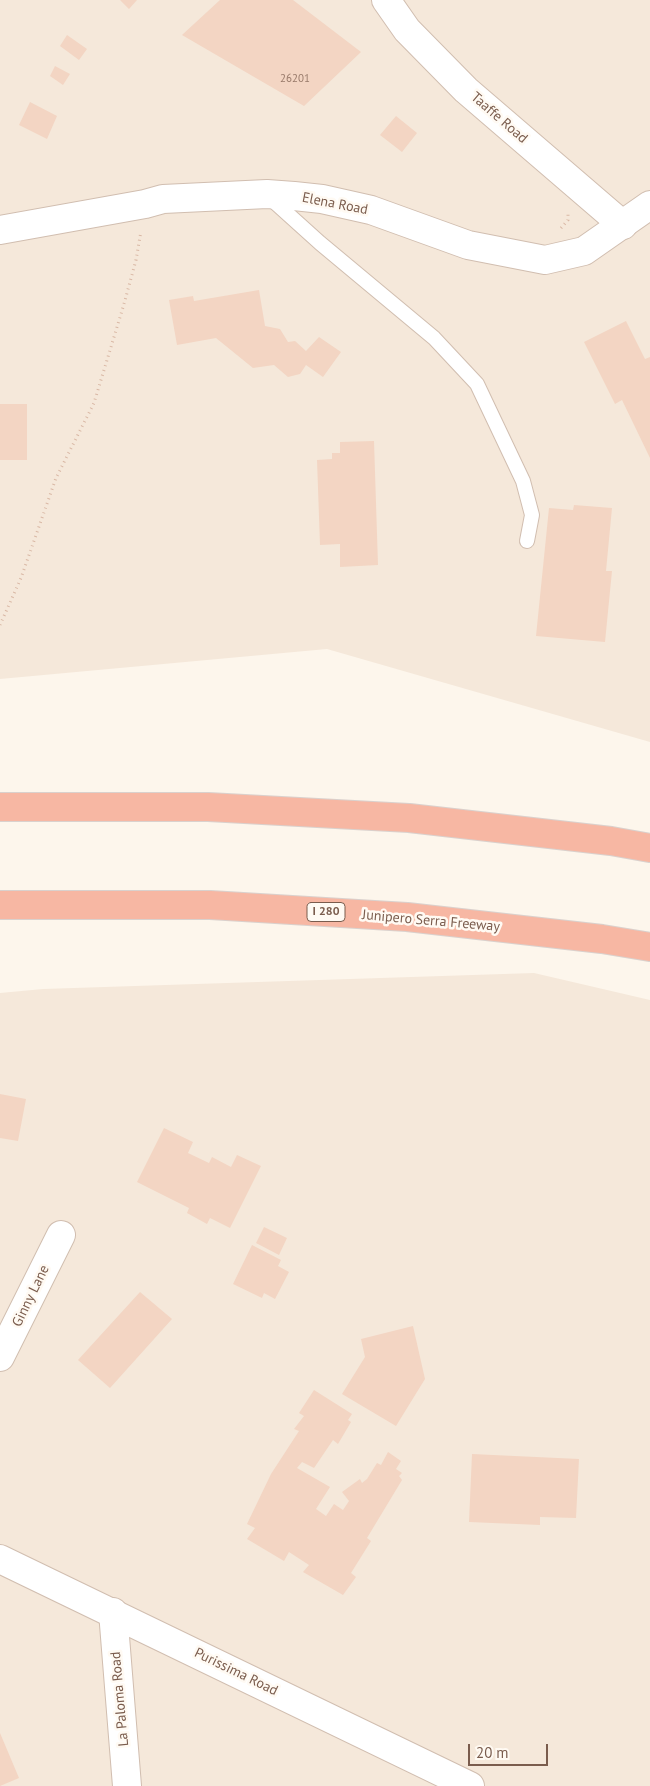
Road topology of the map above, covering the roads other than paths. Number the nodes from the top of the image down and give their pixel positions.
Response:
1 (386, 0) edge
2 (267, 194) junction
3 (650, 205) edge
4 (623, 226) junction
5 (0, 230) edge
6 (527, 541) dead end
7 (0, 807) edge
8 (650, 848) edge
9 (0, 906) edge
10 (650, 947) edge
11 (61, 1235) dead end
12 (0, 1357) edge
13 (0, 1559) edge
14 (113, 1612) junction
15 (127, 1786) edge
16 (470, 1786) edge

1 - 4 street, Taaffe Road
2 - 4 street, Elena Road
2 - 5 street, Elena Road
2 - 6 lane
3 - 4 street, Elena Road
7 - 8 highway
9 - 10 highway, Junipero Serra Freeway / I 280
11 - 12 street, Ginny Lane
13 - 14 street, Purissima Road
14 - 15 street, La Paloma Road
14 - 16 street, Purissima Road

